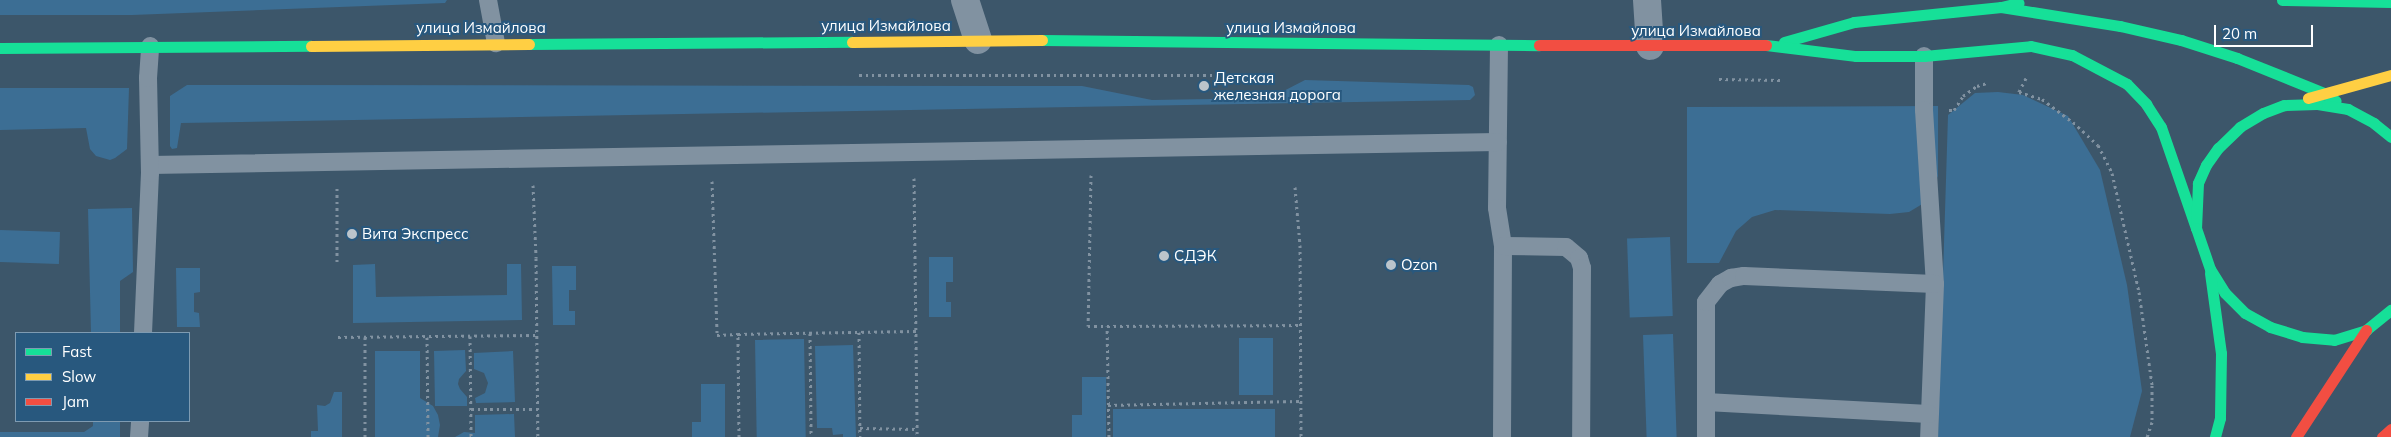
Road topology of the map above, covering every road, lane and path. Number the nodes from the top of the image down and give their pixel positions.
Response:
1 (488, 0) edge
2 (965, 0) edge
3 (1647, 0) edge
4 (2030, 0) edge
5 (2282, 0) edge
6 (2391, 2) edge
7 (2001, 7) junction
8 (978, 40) junction
9 (496, 43) junction
10 (1499, 45) junction
11 (1772, 45) junction
12 (150, 46) junction
13 (1650, 46) junction
14 (0, 48) edge
15 (1924, 56) junction
16 (2021, 74) dead end
17 (855, 75) dead end
18 (2391, 75) edge
19 (1252, 76) dead end
20 (1718, 79) dead end
21 (1788, 80) dead end
22 (1995, 81) dead end
23 (2324, 93) junction
24 (2284, 105) junction
25 (2348, 109) junction
26 (1924, 110) junction
27 (2391, 137) edge
28 (1498, 142) junction
29 (1092, 149) junction
30 (914, 152) junction
31 (712, 155) junction
32 (532, 158) junction
33 (337, 162) junction
34 (150, 165) junction
35 (1295, 187) dead end
36 (2196, 228) junction
37 (1503, 246) junction
38 (337, 262) dead end
39 (2210, 269) junction
40 (1935, 284) junction
41 (2391, 310) edge
42 (1300, 325) junction
43 (1107, 326) junction
44 (2366, 330) junction
45 (916, 331) junction
46 (143, 332) edge
47 (860, 332) junction
48 (810, 333) junction
49 (738, 334) junction
50 (537, 335) junction
51 (427, 336) junction
52 (470, 336) junction
53 (338, 337) dead end
54 (365, 337) junction
55 (1301, 401) junction
56 (1706, 402) junction
57 (1108, 405) junction
58 (538, 409) junction
59 (471, 410) junction
60 (1929, 414) junction
61 (140, 422) edge
62 (860, 428) junction
63 (917, 428) junction
64 (2391, 429) edge
65 (139, 437) edge
66 (366, 437) edge
67 (428, 437) edge
68 (471, 437) edge
69 (538, 437) edge
70 (739, 437) edge
71 (811, 437) edge
72 (860, 437) edge
73 (917, 437) edge
74 (1109, 437) edge
75 (1301, 437) edge
76 (1502, 437) edge
77 (1581, 437) edge
78 (1706, 437) edge
79 (1929, 437) edge
80 (2147, 437) edge
81 (2215, 437) edge
82 (2296, 437) edge
83 (2382, 437) edge

1 - 9 lane
2 - 8 street
3 - 13 street
4 - 7 main road, улица Измайлова
5 - 6 main road
7 - 11 main road, улица Измайлова
7 - 23 main road, улица Измайлова
8 - 9 main road, улица Измайлова
8 - 10 main road, улица Измайлова
9 - 12 main road, улица Измайлова
10 - 13 main road, улица Измайлова
10 - 28 lane
11 - 13 main road, улица Измайлова
11 - 15 main road, улица Измайлова
12 - 14 main road, улица Измайлова
12 - 34 lane
15 - 26 lane
15 - 36 main road, улица Измайлова
16 - 80 path
17 - 19 path
18 - 23 main road
20 - 21 path
22 - 26 path
23 - 24 main road
23 - 25 main road, улица Измайлова
24 - 25 main road
24 - 36 main road
25 - 27 main road
26 - 40 lane
28 - 29 lane
28 - 37 lane
29 - 30 lane
29 - 43 path
30 - 31 lane
30 - 45 path
31 - 32 lane
31 - 49 path
32 - 33 lane
32 - 50 path
33 - 34 lane
33 - 38 path
34 - 46 lane
35 - 42 path
36 - 39 main road, улица Измайлова
37 - 76 lane
37 - 77 lane
39 - 44 main road
39 - 81 main road
40 - 56 lane
40 - 60 lane
41 - 44 main road
42 - 43 path
42 - 55 path
43 - 57 path
44 - 82 main road
45 - 47 path
45 - 63 path
47 - 48 path
47 - 62 path
48 - 49 path
48 - 71 path
49 - 70 path
50 - 52 path
50 - 58 path
51 - 52 path
51 - 54 path
51 - 67 path
52 - 59 path
53 - 54 path
54 - 66 path
55 - 57 path
55 - 75 path
56 - 60 lane
56 - 78 lane
57 - 74 path
58 - 59 path
58 - 69 path
59 - 68 path
60 - 79 lane
61 - 65 lane
62 - 63 path
62 - 72 path
63 - 73 path
64 - 83 main road

